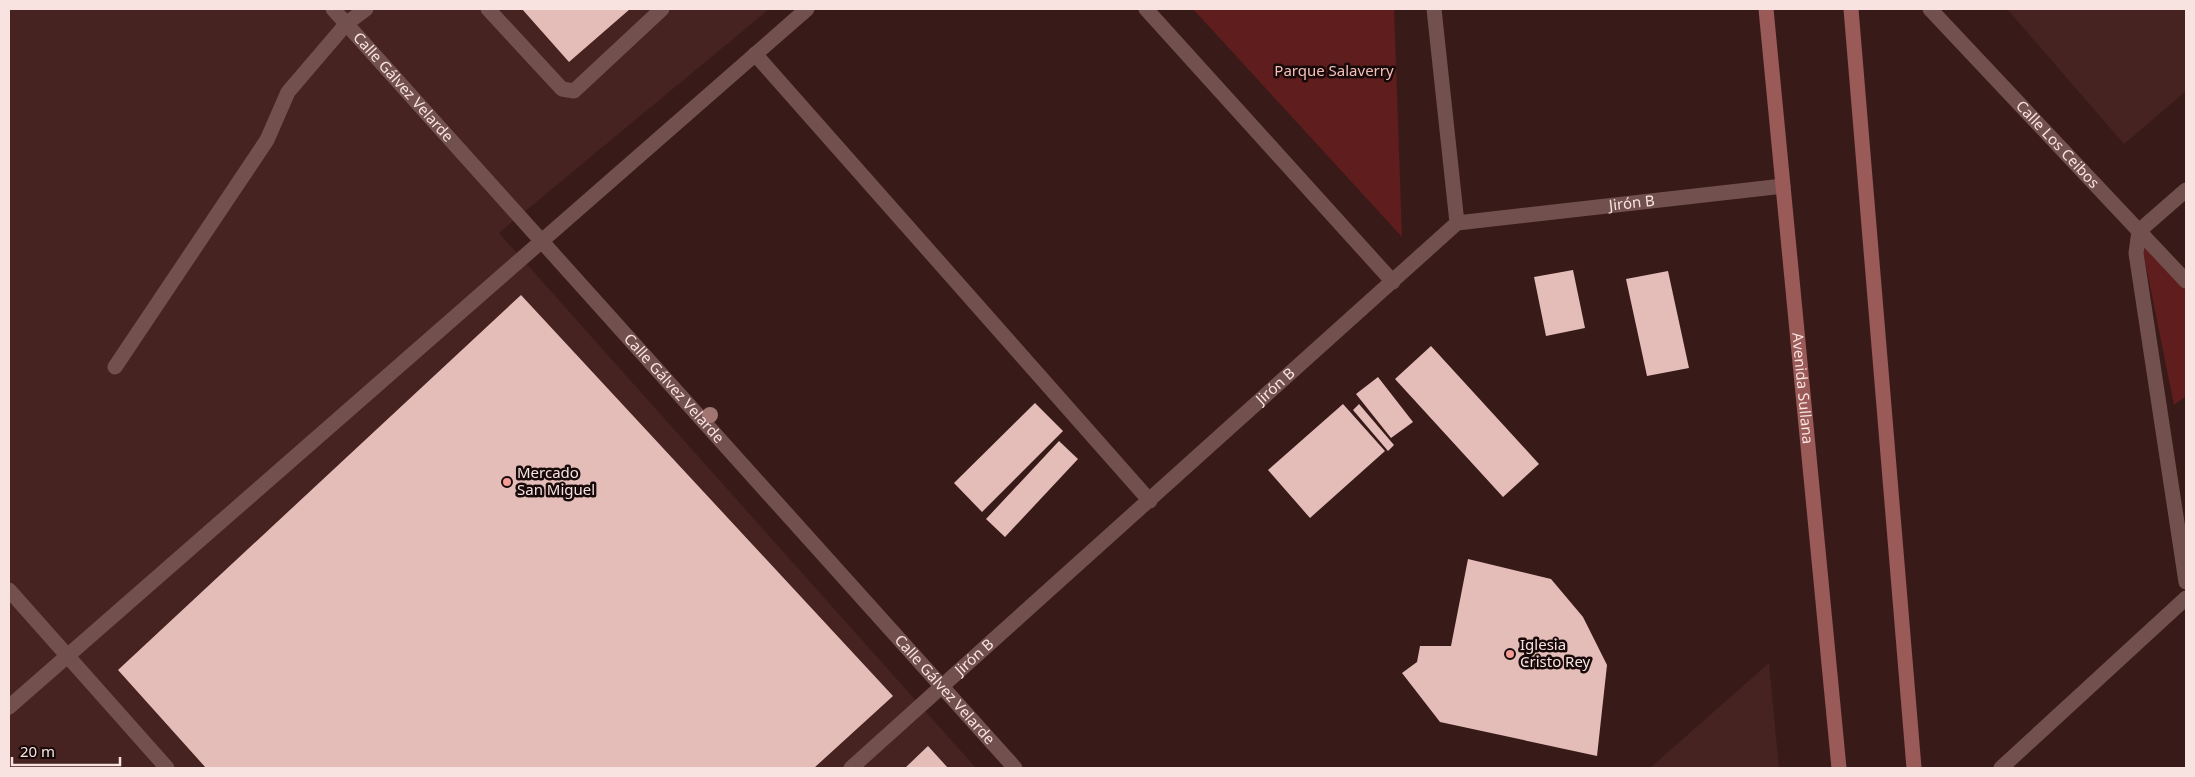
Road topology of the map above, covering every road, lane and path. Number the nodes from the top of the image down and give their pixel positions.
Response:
1 (333, 9) edge
2 (366, 9) edge
3 (488, 9) edge
4 (662, 9) edge
5 (806, 9) edge
6 (1146, 9) edge
7 (1434, 9) edge
8 (1766, 9) edge
9 (1852, 9) edge
10 (1930, 9) edge
11 (346, 23) junction
12 (755, 54) junction
13 (1783, 186) junction
14 (2186, 190) edge
15 (1457, 224) junction
16 (2139, 231) junction
17 (541, 241) junction
18 (1393, 282) junction
19 (2186, 282) edge
20 (115, 367) dead end
21 (1150, 501) junction
22 (2186, 582) edge
23 (9, 590) edge
24 (2186, 598) edge
25 (67, 656) junction
26 (942, 687) junction
27 (9, 707) edge
28 (167, 768) edge
29 (851, 768) edge
30 (1015, 768) edge
31 (1839, 768) edge
32 (1914, 768) edge
33 (2001, 768) edge

1 - 11 street, Calle Gálvez Velarde
2 - 11 street
3 - 4 street
5 - 12 street
6 - 18 street
7 - 15 street
8 - 13 main road, Avenida Sullana
9 - 32 main road
10 - 16 street, Calle Los Ceibos
11 - 17 street, Calle Gálvez Velarde
11 - 20 street
12 - 17 street
12 - 21 street
13 - 15 street, Jirón B
13 - 31 main road, Avenida Sullana
14 - 16 street
15 - 18 street, Jirón B
16 - 19 street, Calle Los Ceibos
16 - 22 street
17 - 25 street
17 - 26 street, Calle Gálvez Velarde
18 - 21 street, Jirón B
21 - 26 street, Jirón B
23 - 25 street
24 - 33 street
25 - 27 street
25 - 28 street
26 - 29 street, Jirón B
26 - 30 street, Calle Gálvez Velarde

